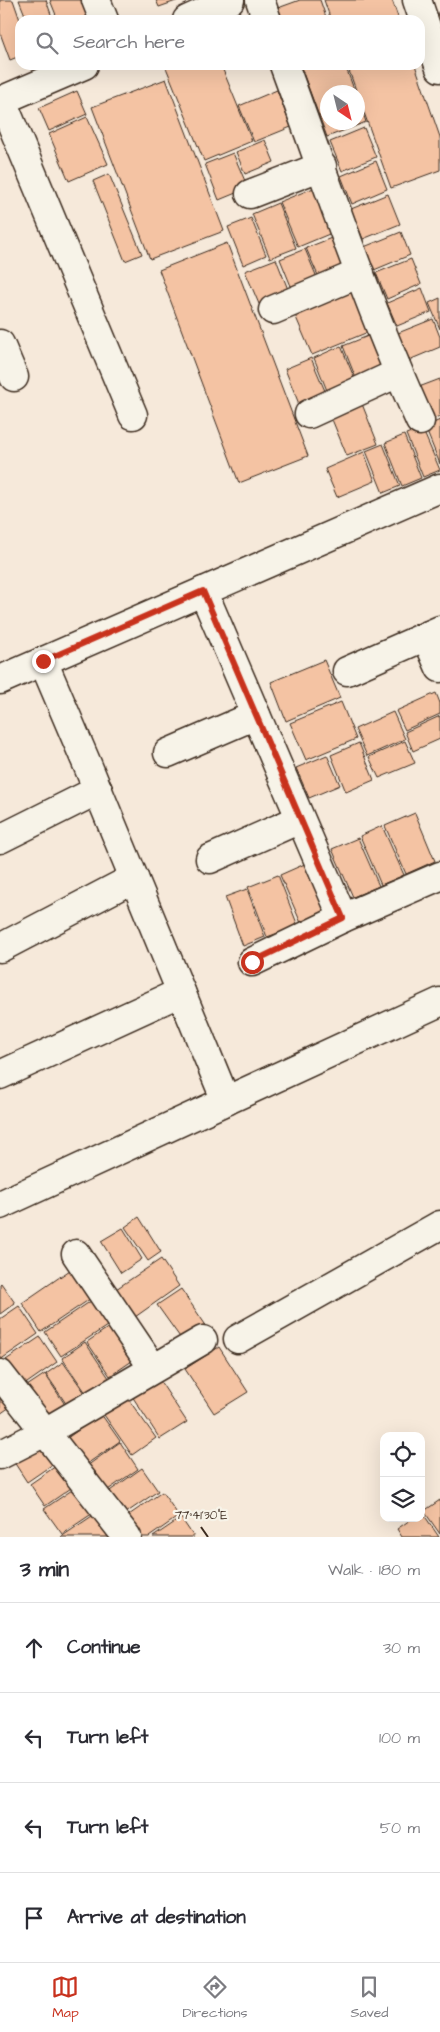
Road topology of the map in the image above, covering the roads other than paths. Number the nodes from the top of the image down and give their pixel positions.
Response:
1 (96, 0) edge
2 (230, 0) edge
3 (260, 0) edge
4 (416, 0) edge
5 (198, 11) edge
6 (102, 15) edge
7 (265, 15) edge
8 (421, 15) edge
9 (425, 26) edge
10 (440, 68) edge
11 (72, 70) edge
12 (286, 70) edge
13 (1, 101) edge
14 (322, 166) junction
15 (250, 194) dead end
16 (360, 274) junction
17 (273, 310) dead end
18 (0, 344) edge
19 (398, 373) junction
20 (14, 377) dead end
21 (309, 414) dead end
22 (133, 415) dead end
23 (420, 421) dead end
24 (440, 488) edge
25 (203, 591) junction
26 (433, 633) edge
27 (43, 661) junction
28 (440, 668) edge
29 (347, 671) dead end
30 (0, 680) edge
31 (256, 715) junction
32 (168, 753) dead end
33 (98, 790) junction
34 (300, 818) junction
35 (0, 839) edge
36 (210, 859) dead end
37 (440, 876) edge
38 (134, 878) junction
39 (343, 918) junction
40 (0, 948) edge
41 (252, 962) dead end
42 (181, 992) junction
43 (440, 1002) edge
44 (0, 1075) edge
45 (226, 1101) junction
46 (0, 1205) edge
47 (440, 1225) edge
48 (76, 1254) dead end
49 (238, 1339) dead end
50 (203, 1340) dead end
51 (153, 1368) junction
52 (0, 1374) edge
53 (47, 1432) junction
54 (0, 1455) edge
55 (127, 1537) edge

1 - 6 street
2 - 5 street
3 - 7 street
4 - 8 street
9 - 10 street
11 - 13 street
12 - 14 street
13 - 22 street
14 - 15 street
14 - 16 street
16 - 17 street
16 - 19 street
18 - 20 street
19 - 21 street
19 - 23 street
24 - 25 street
25 - 27 street
25 - 31 street
26 - 28 street
26 - 29 street
27 - 30 street
27 - 33 street
31 - 32 street
31 - 34 street
33 - 35 street
33 - 38 street
34 - 36 street
34 - 39 street
37 - 39 street
38 - 40 street
38 - 42 street
39 - 41 street
42 - 44 street
42 - 45 street
43 - 45 street
45 - 46 street
47 - 49 street
48 - 51 street
50 - 51 street
51 - 53 street
52 - 53 street
53 - 54 street
53 - 55 street

